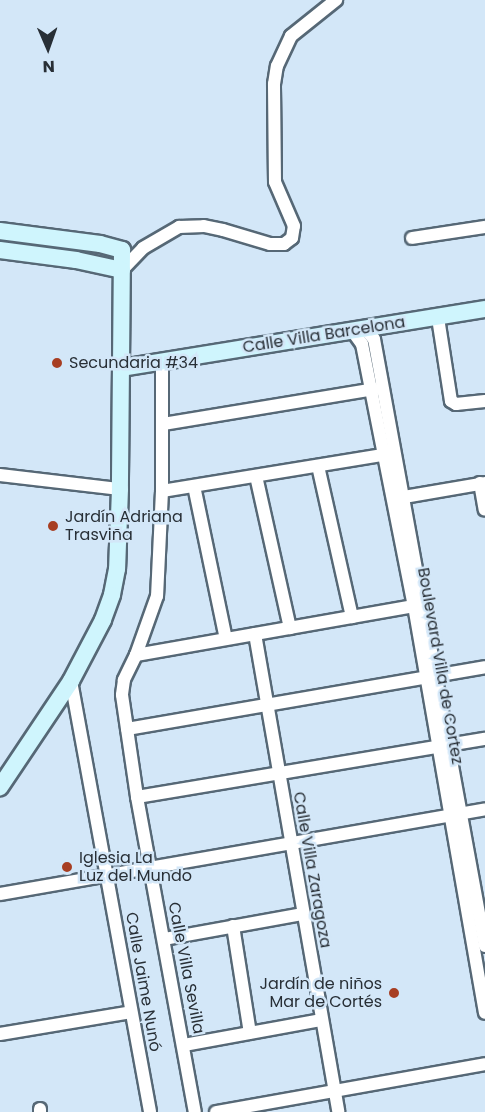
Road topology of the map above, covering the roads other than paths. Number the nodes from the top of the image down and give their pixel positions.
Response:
1 (336, 0) edge
2 (485, 227) edge
3 (0, 231) edge
4 (412, 238) dead end
5 (143, 248) junction
6 (0, 250) edge
7 (122, 250) junction
8 (122, 270) junction
9 (485, 309) edge
10 (438, 318) junction
11 (357, 329) junction
12 (162, 361) junction
13 (121, 368) junction
14 (375, 388) junction
15 (485, 401) edge
16 (163, 424) junction
17 (389, 454) junction
18 (318, 466) junction
19 (0, 475) edge
20 (256, 476) junction
21 (483, 483) edge
22 (194, 486) junction
23 (120, 489) junction
24 (162, 491) junction
25 (404, 497) junction
26 (485, 510) edge
27 (419, 605) junction
28 (352, 617) junction
29 (290, 628) junction
30 (255, 634) junction
31 (226, 639) junction
32 (136, 656) junction
33 (485, 667) edge
34 (432, 676) junction
35 (71, 681) junction
36 (267, 705) junction
37 (127, 729) junction
38 (485, 739) edge
39 (444, 746) junction
40 (278, 775) junction
41 (0, 787) edge
42 (137, 797) junction
43 (485, 809) edge
44 (455, 815) junction
45 (290, 843) junction
46 (151, 868) junction
47 (107, 876) junction
48 (474, 885) edge
49 (0, 894) edge
50 (303, 914) junction
51 (233, 926) junction
52 (164, 939) junction
53 (485, 946) edge
54 (483, 993) edge
55 (131, 1012) junction
56 (485, 1013) edge
57 (322, 1020) junction
58 (250, 1033) junction
59 (0, 1035) edge
60 (184, 1045) junction
61 (485, 1064) edge
62 (334, 1091) junction
63 (150, 1112) edge
64 (195, 1112) edge
65 (216, 1112) edge
66 (338, 1112) edge

1 - 5 street
2 - 4 street
3 - 7 street
5 - 7 street
5 - 8 street
6 - 8 street
7 - 8 street
8 - 13 street
9 - 10 street, Calle Villa Barcelona
10 - 11 street, Calle Villa Barcelona
10 - 15 street
11 - 12 street, Calle Villa Barcelona
11 - 14 street, Boulevard Villa de Cortez
12 - 13 street, Calle Villa Barcelona
12 - 16 street
13 - 23 street
14 - 16 street
14 - 17 street, Boulevard Villa de Cortez
16 - 24 street
17 - 18 street
17 - 25 street, Boulevard Villa de Cortez
17 - 27 street, Boulevard Villa de Cortez
18 - 20 street
18 - 28 street
19 - 23 street
20 - 22 street
20 - 29 street
21 - 25 street
21 - 26 street
22 - 24 street
22 - 31 street
23 - 35 street
24 - 32 street
25 - 27 street, Boulevard Villa de Cortez
27 - 28 street
27 - 34 street, Boulevard Villa de Cortez
28 - 29 street
29 - 30 street
30 - 31 street
30 - 36 street, Calle Villa Zaragoza
31 - 32 street
32 - 37 street, Calle Villa Sevilla
33 - 34 street
34 - 36 street
34 - 39 street, Boulevard Villa de Cortez
35 - 41 street
35 - 47 street, Calle Jaime Nunó
36 - 37 street
36 - 40 street, Calle Villa Zaragoza
37 - 42 street, Calle Villa Sevilla
38 - 39 street
39 - 40 street
39 - 44 street, Boulevard Villa de Cortez
40 - 42 street
40 - 45 street, Calle Villa Zaragoza
42 - 46 street, Calle Villa Sevilla
43 - 44 street
44 - 45 street
44 - 48 street, Boulevard Villa de Cortez
45 - 46 street
45 - 50 street, Calle Villa Zaragoza
46 - 47 street
46 - 52 street, Calle Villa Sevilla
47 - 49 street
47 - 55 street, Calle Jaime Nunó
48 - 53 street, Boulevard Villa de Cortez
48 - 54 street, Boulevard Villa de Cortez
50 - 51 street
50 - 57 street, Calle Villa Zaragoza
51 - 52 street
51 - 58 street
52 - 60 street, Calle Villa Sevilla
54 - 56 street, Boulevard Villa de Cortez
55 - 59 street
55 - 63 street, Calle Jaime Nunó
57 - 58 street
57 - 62 street, Calle Villa Zaragoza
58 - 60 street
60 - 64 street, Calle Villa Sevilla
61 - 62 street
62 - 65 street
62 - 66 street, Calle Villa Zaragoza

